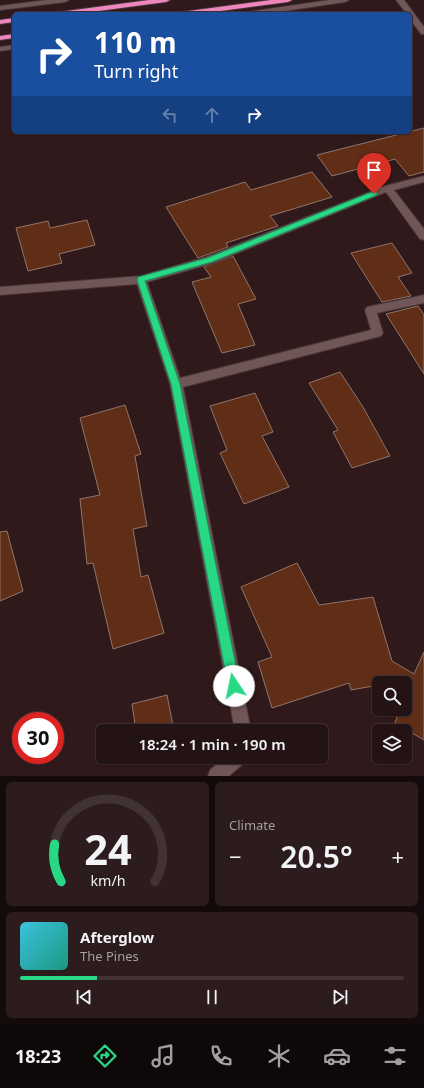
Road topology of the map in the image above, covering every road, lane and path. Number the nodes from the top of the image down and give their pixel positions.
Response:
1 (65, 0) edge
2 (166, 0) edge
3 (288, 0) edge
4 (345, 0) edge
5 (400, 0) edge
6 (0, 8) edge
7 (74, 12) edge
8 (196, 12) edge
9 (262, 12) edge
10 (409, 12) edge
11 (412, 16) edge
12 (12, 20) edge
13 (0, 22) edge
14 (424, 32) edge
15 (12, 36) edge
16 (0, 38) edge
17 (12, 47) edge
18 (0, 49) edge
19 (424, 179) edge
20 (388, 188) junction
21 (424, 236) edge
22 (141, 280) junction
23 (0, 291) edge
24 (424, 299) edge
25 (176, 384) junction
26 (242, 724) edge
27 (230, 764) edge
28 (216, 776) edge

1 - 6 street
2 - 7 highway
3 - 8 highway
4 - 9 street
5 - 10 street
11 - 14 street
12 - 13 highway
15 - 16 highway
17 - 18 street
19 - 20 street
20 - 21 street
20 - 22 street
22 - 23 street
22 - 25 street
24 - 25 street
25 - 26 street
27 - 28 street

